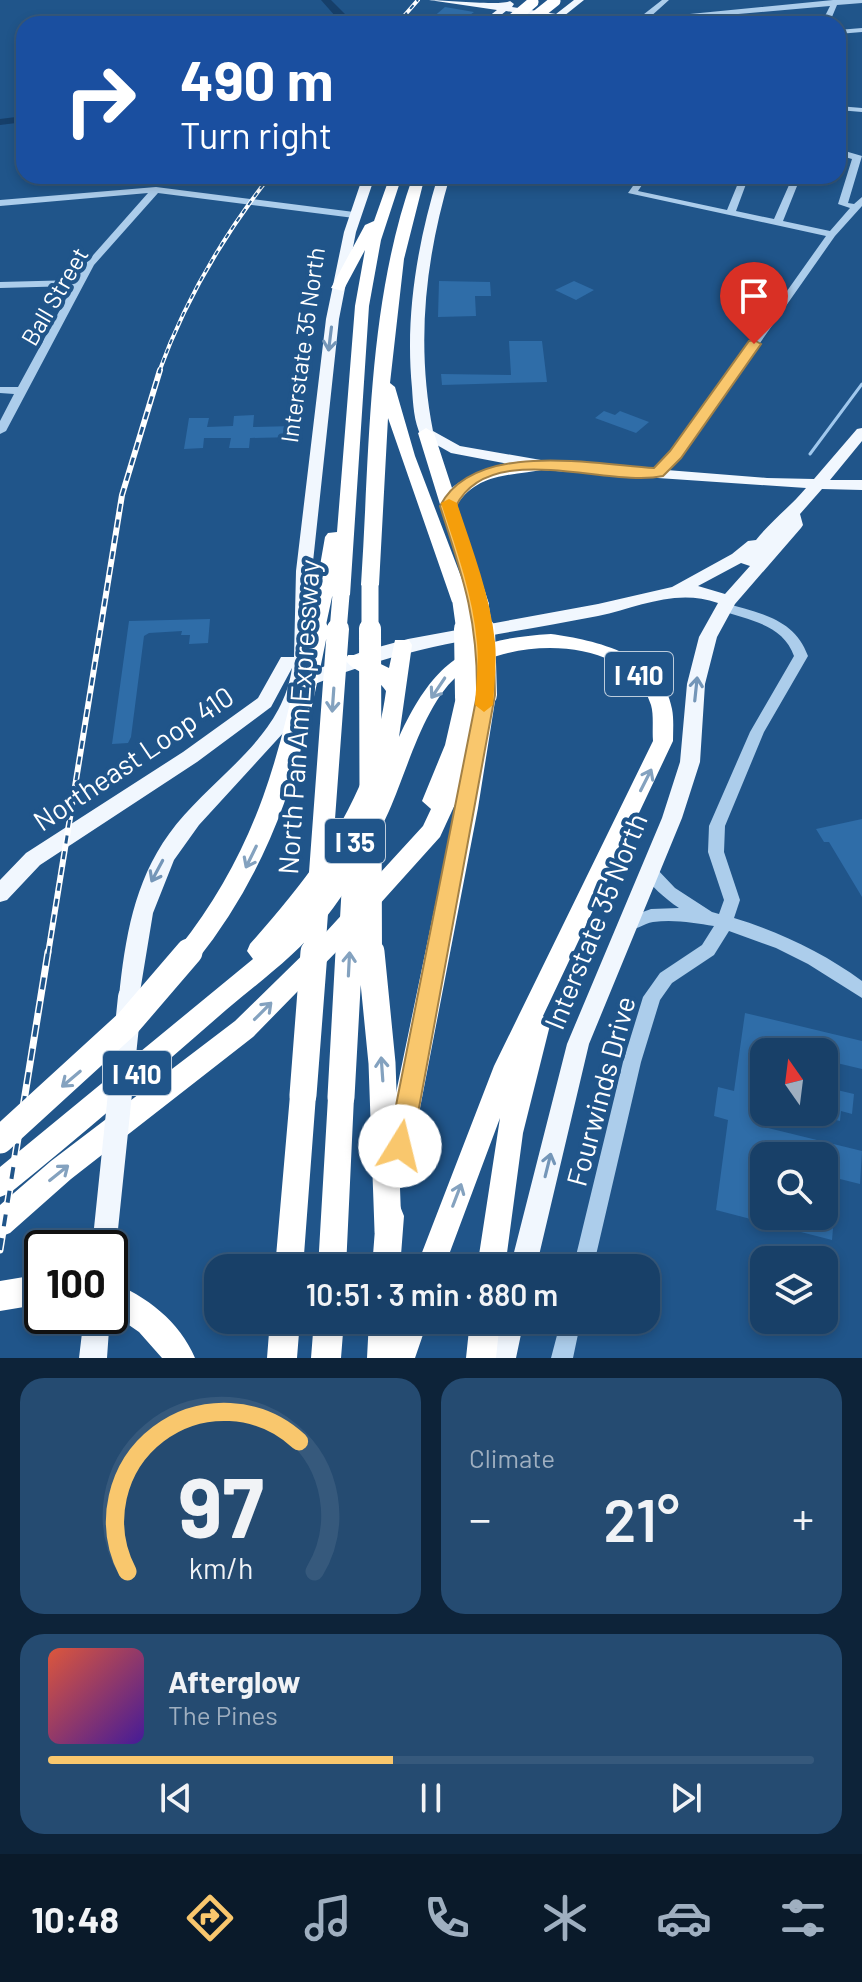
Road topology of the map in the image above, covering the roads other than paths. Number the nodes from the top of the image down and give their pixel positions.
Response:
1 (433, 0) edge
2 (455, 0) edge
3 (516, 0) edge
4 (536, 0) edge
5 (555, 0) edge
6 (580, 0) edge
7 (666, 0) edge
8 (862, 1) edge
9 (835, 2) edge
10 (570, 7) junction
11 (505, 8) junction
12 (495, 16) edge
13 (517, 16) edge
14 (530, 16) edge
15 (536, 16) edge
16 (557, 16) edge
17 (646, 16) edge
18 (697, 16) edge
19 (859, 158) edge
20 (366, 184) edge
21 (393, 184) edge
22 (417, 184) edge
23 (442, 184) edge
24 (638, 184) edge
25 (742, 184) edge
26 (794, 184) edge
27 (156, 190) junction
28 (0, 203) edge
29 (858, 204) edge
30 (730, 214) junction
31 (354, 215) junction
32 (381, 217) junction
33 (778, 222) junction
34 (832, 234) junction
35 (79, 283) junction
36 (0, 285) edge
37 (338, 288) junction
38 (383, 376) junction
39 (0, 390) edge
40 (23, 391) junction
41 (0, 431) edge
42 (862, 432) edge
43 (426, 433) junction
44 (541, 465) junction
45 (658, 473) junction
46 (767, 483) junction
47 (817, 484) junction
48 (862, 485) edge
49 (448, 506) junction
50 (794, 512) junction
51 (773, 529) junction
52 (304, 573) junction
53 (370, 585) junction
54 (673, 592) junction
55 (332, 594) junction
56 (649, 599) junction
57 (470, 603) junction
58 (726, 610) junction
59 (756, 618) junction
60 (402, 645) junction
61 (355, 660) junction
62 (287, 661) junction
63 (298, 684) junction
64 (396, 690) junction
65 (476, 696) junction
66 (479, 731) junction
67 (260, 746) junction
68 (649, 871) junction
69 (387, 880) junction
70 (0, 894) edge
71 (716, 920) junction
72 (626, 926) junction
73 (546, 984) junction
74 (862, 991) edge
75 (191, 1025) junction
76 (0, 1140) edge
77 (0, 1182) edge
78 (0, 1223) edge
79 (106, 1230) edge
80 (388, 1230) junction
81 (290, 1254) edge
82 (332, 1254) edge
83 (387, 1254) edge
84 (435, 1254) edge
85 (493, 1254) edge
86 (526, 1254) edge
87 (586, 1254) edge
88 (24, 1292) edge
89 (0, 1296) edge
90 (128, 1306) edge
91 (95, 1334) edge
92 (284, 1334) edge
93 (328, 1334) edge
94 (383, 1334) edge
95 (408, 1334) edge
96 (484, 1334) edge
97 (508, 1334) edge
98 (568, 1334) edge
99 (93, 1358) edge
100 (180, 1358) edge
101 (282, 1358) edge
102 (326, 1358) edge
103 (382, 1358) edge
104 (400, 1358) edge
105 (481, 1358) edge
106 (502, 1358) edge
107 (562, 1358) edge

1 - 2 main road
2 - 11 main road
3 - 10 main road
3 - 11 main road
4 - 13 highway, bridge
5 - 15 highway, bridge
6 - 10 main road
7 - 17 street
8 - 9 street
9 - 18 street
10 - 16 main road
11 - 12 main road
11 - 14 main road
19 - 29 street
20 - 31 main road, Interstate 35 North
21 - 32 highway, North Pan Am Expressway / I 35
22 - 38 highway, I 35
23 - 43 main road
24 - 30 street
25 - 30 street
26 - 33 street
27 - 28 street
27 - 31 street
27 - 35 street, Ball Street
29 - 34 street
30 - 33 street
31 - 37 main road, Interstate 35 North
32 - 37 highway
32 - 55 highway, North Pan Am Expressway / I 35
33 - 34 street
34 - 45 street
35 - 36 street
35 - 40 street, Ball Street
37 -> 52 main road, Interstate 35 North
38 - 53 highway, I 35
38 - 57 highway
39 - 40 street
40 - 41 street, Ball Street
42 - 47 main road
43 - 44 main road
43 - 49 highway
44 - 45 main road
44 - 49 highway
45 - 46 main road
46 - 47 main road
46 - 50 main road
47 - 48 main road
47 - 50 main road
49 - 57 highway
50 - 51 main road
50 - 58 main road
51 - 54 main road
51 - 58 main road, Interstate 35 North
52 - 62 main road, Interstate 35 North
52 - 63 main road, Interstate 35 North
80 -> 53 highway, bridge
82 -> 53 highway, I 35, bridge
54 - 56 main road
54 - 58 main road
55 -> 76 highway, bridge
55 -> 81 highway, North Pan Am Expressway / I 35, bridge
56 - 58 main road
56 - 60 main road
57 - 65 highway, bridge
58 - 59 street
58 - 59 street
68 -> 58 main road, Interstate 35 North
59 - 71 street
60 - 61 main road
60 - 64 highway
61 - 63 main road
61 - 64 highway
62 - 67 main road, Interstate 35 North
62 - 70 main road, Northeast Loop 410
63 - 67 main road, Interstate 35 North
64 - 75 highway
65 - 66 highway
65 - 69 highway
66 - 69 highway
66 - 80 highway, bridge
67 -> 79 main road, Interstate 35 North, bridge
68 - 71 street
68 - 72 main road, Interstate 35 North
78 -> 69 highway
71 - 72 street
71 - 74 street
71 - 87 street, Fourwinds Drive
86 -> 72 main road, Interstate 35 North
73 -> 75 highway, I 410
84 -> 73 highway, I 410
73 - 85 highway
75 - 77 highway, I 410
80 - 83 highway
88 - 89 highway
90 - 100 highway
91 - 99 main road
92 - 101 highway
93 - 102 highway
94 - 103 highway
95 - 104 highway
96 - 105 highway
97 - 106 main road
98 - 107 street

